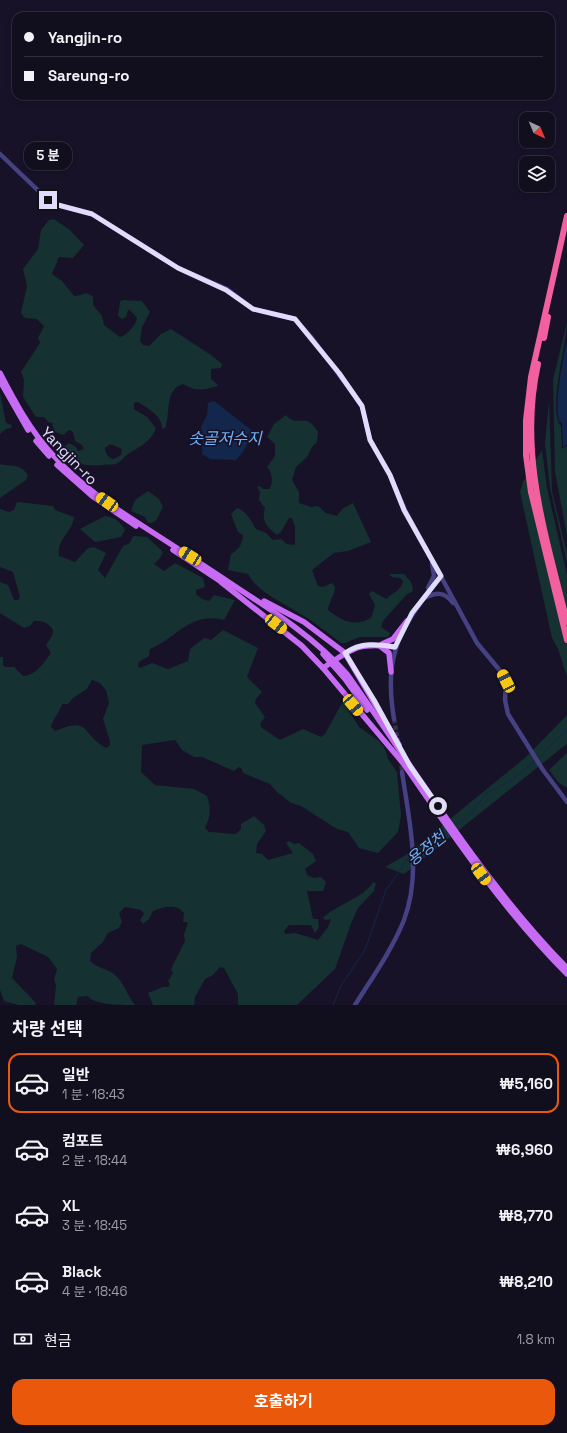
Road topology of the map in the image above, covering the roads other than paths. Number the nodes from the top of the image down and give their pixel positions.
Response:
1 (0, 154) edge
2 (567, 216) edge
3 (567, 238) edge
4 (0, 372) edge
5 (0, 381) edge
6 (429, 552) junction
7 (441, 576) junction
8 (221, 582) junction
9 (230, 583) junction
10 (422, 600) junction
11 (460, 613) junction
12 (407, 621) junction
13 (567, 622) edge
14 (567, 640) edge
15 (376, 644) junction
16 (395, 647) junction
17 (345, 653) junction
18 (328, 656) junction
19 (323, 668) junction
20 (391, 672) junction
21 (394, 719) tunnel mouth
22 (410, 769) junction
23 (402, 772) tunnel mouth
24 (567, 802) edge
25 (460, 841) junction
26 (567, 968) edge
27 (567, 974) edge
28 (355, 1005) edge

1 - 6 street
2 - 14 highway
3 - 13 highway
4 - 9 main road, Yangjin-ro
5 - 8 main road, Yangjin-ro
6 - 7 street
6 - 10 street
7 - 10 street
7 - 11 street
8 - 18 main road, Yangjin-ro
8 - 19 main road
9 - 17 main road
9 - 18 main road, Yangjin-ro
10 - 11 street
10 - 12 street
11 - 24 street
12 - 15 main road
12 - 16 street
15 - 16 main road
15 - 17 main road
15 - 20 main road
16 - 20 street
17 - 19 main road
17 - 22 main road
18 - 22 main road, Yangjin-ro
19 - 22 main road
20 - 21 street
22 - 25 main road, Yangjin-ro
23 - 28 street
25 - 26 main road, Yangjin-ro
25 - 27 main road, Yangjin-ro

